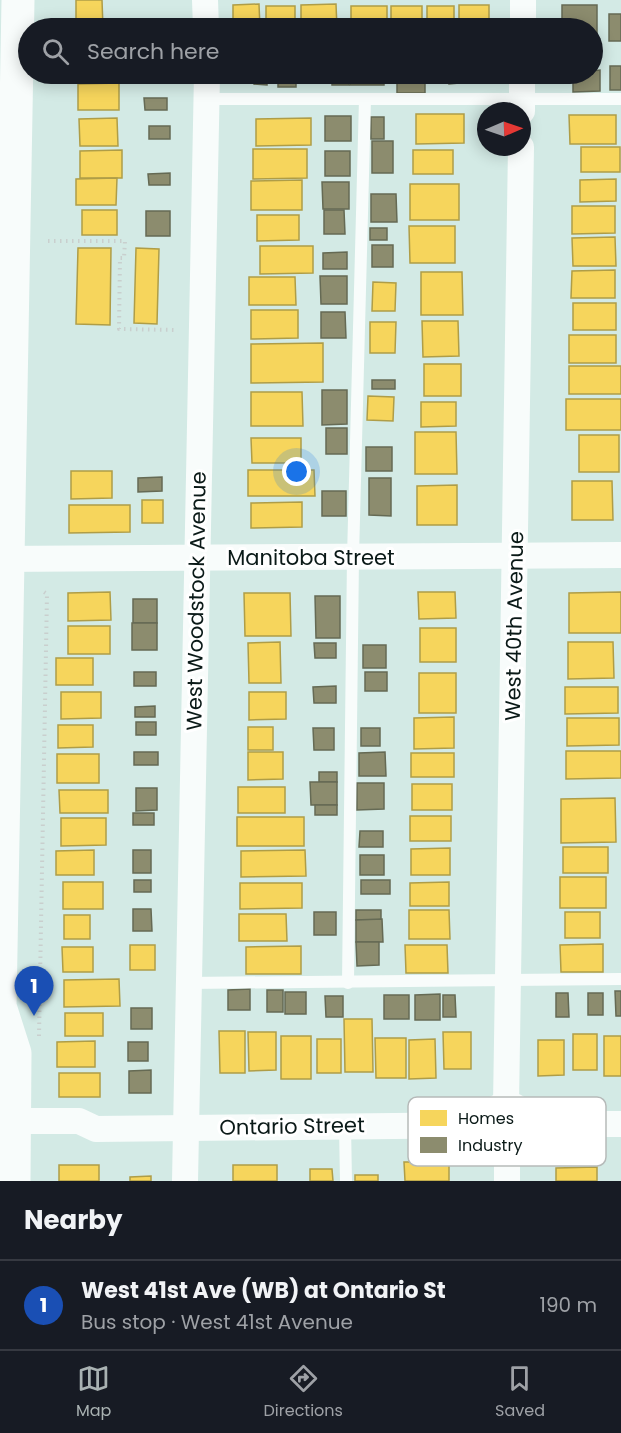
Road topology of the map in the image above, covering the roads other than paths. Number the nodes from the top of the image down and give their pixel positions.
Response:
1 (18, 0) edge
2 (205, 0) edge
3 (523, 0) edge
4 (206, 18) edge
5 (523, 18) edge
6 (522, 84) edge
7 (207, 86) edge
8 (365, 99) junction
9 (621, 99) edge
10 (522, 102) edge
11 (477, 103) edge
12 (531, 104) edge
13 (521, 156) edge
14 (515, 555) junction
15 (621, 555) edge
16 (197, 557) junction
17 (353, 557) junction
18 (3, 559) edge
19 (621, 979) edge
20 (508, 980) junction
21 (187, 983) junction
22 (348, 983) junction
23 (0, 1006) edge
24 (506, 1097) edge
25 (345, 1126) junction
26 (408, 1126) edge
27 (185, 1128) junction
28 (14, 1129) junction
29 (14, 1181) edge
30 (185, 1181) edge
31 (346, 1181) edge

1 - 18 main road
2 - 4 street
3 - 5 street
6 - 10 street
7 - 8 lane
7 - 16 street, West Woodstock Avenue
8 - 11 lane
8 - 17 lane
9 - 12 lane
13 - 14 street, West 40th Avenue
14 - 15 street, Manitoba Street
14 - 17 street, Manitoba Street
14 - 20 street, West 40th Avenue
16 - 17 street, Manitoba Street
16 - 18 street, Manitoba Street
16 - 21 street, West Woodstock Avenue
17 - 22 lane
18 - 23 main road
19 - 20 lane
20 - 22 lane
20 - 24 street, West 40th Avenue
21 - 22 lane
21 - 27 street, West Woodstock Avenue
23 - 28 main road
25 - 26 street, Ontario Street
25 - 27 street, Ontario Street
25 - 31 lane
27 - 28 street, Ontario Street
27 - 30 street, West Woodstock Avenue
28 - 29 main road

